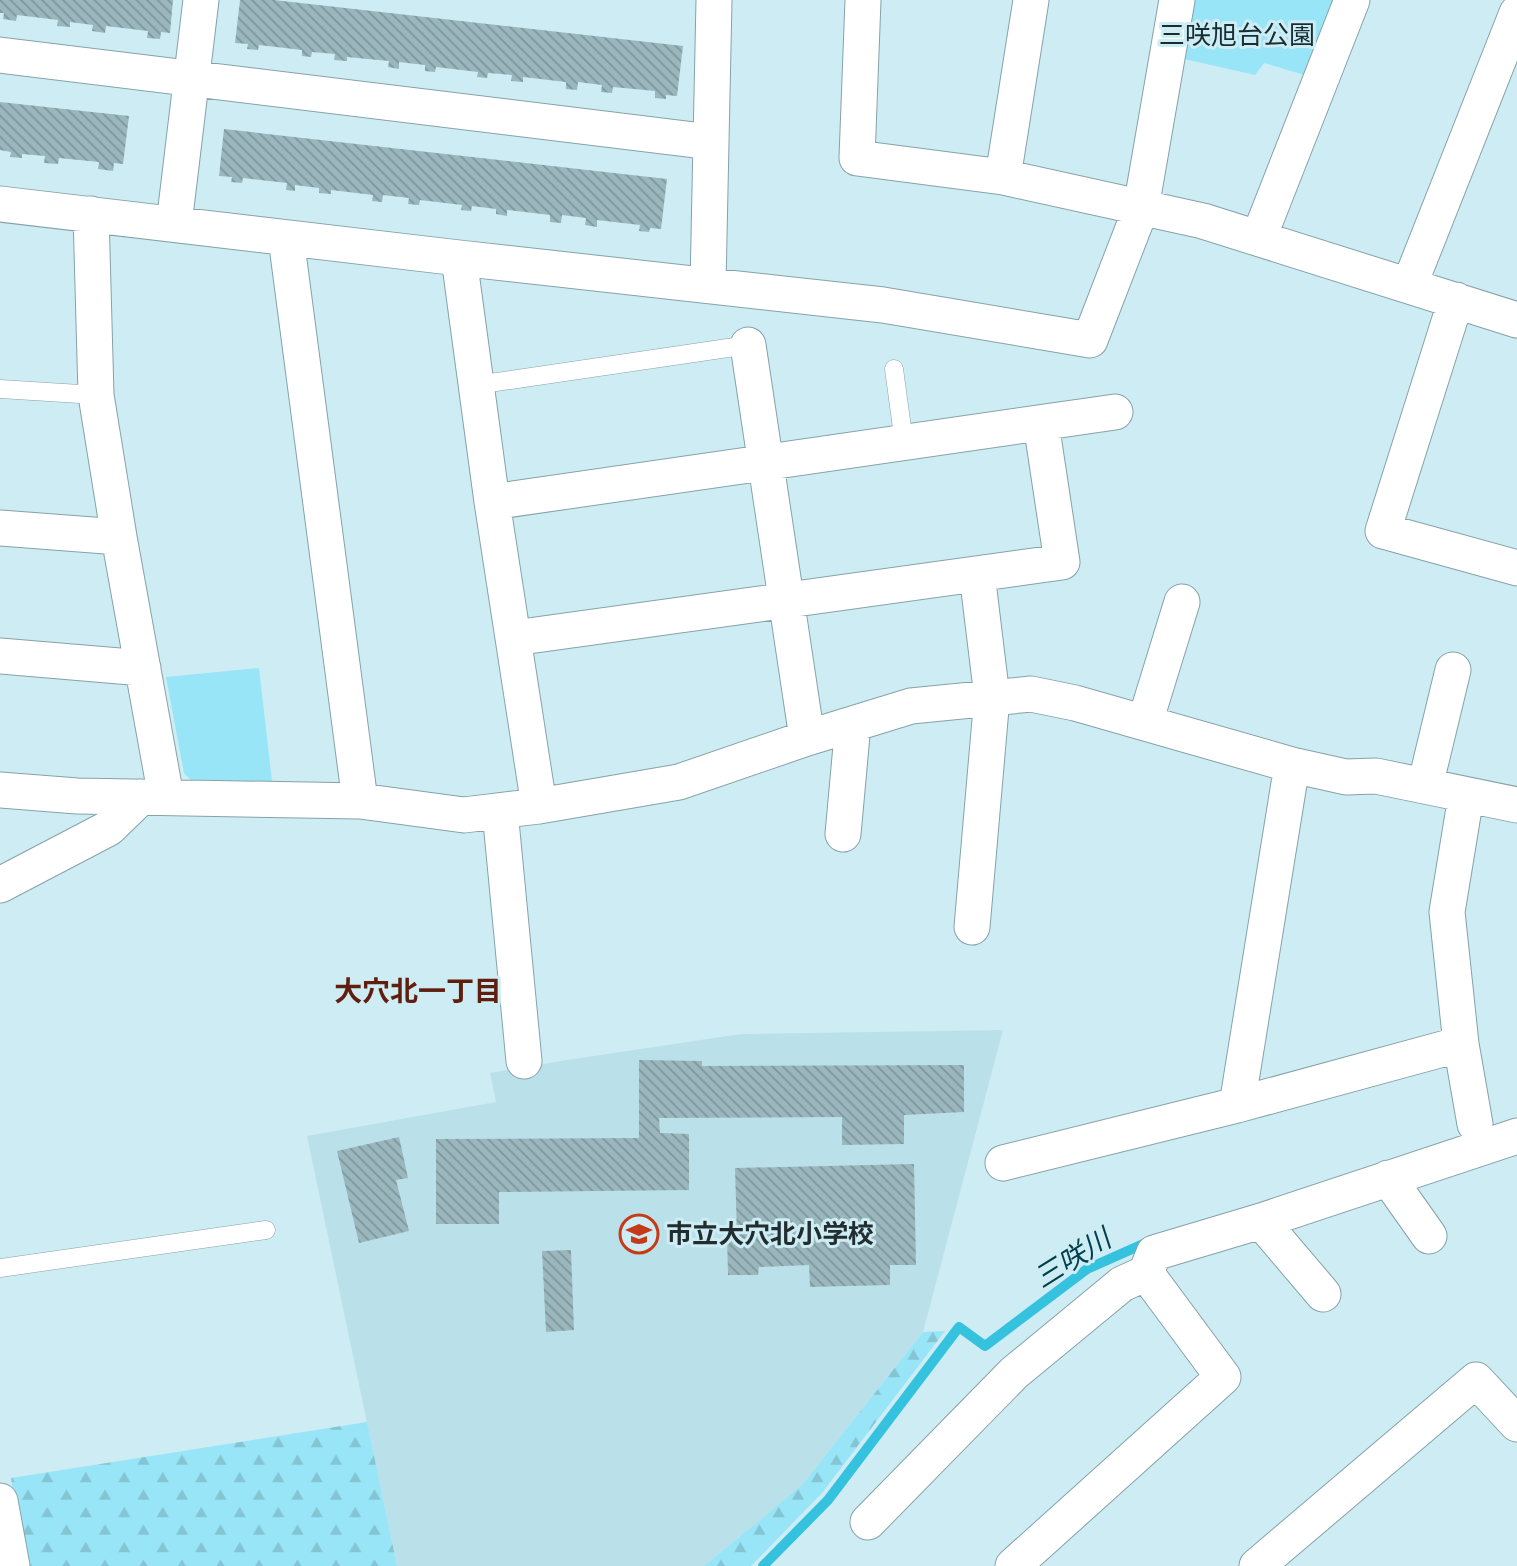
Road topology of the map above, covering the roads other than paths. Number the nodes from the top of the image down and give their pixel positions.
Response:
1 (201, 0) edge
2 (713, 0) edge
3 (863, 0) edge
4 (1031, 0) edge
5 (1177, 0) edge
6 (1352, 0) edge
7 (1517, 13) edge
8 (0, 55) edge
9 (191, 78) junction
10 (711, 142) junction
11 (1003, 177) junction
12 (0, 204) edge
13 (1141, 208) junction
14 (91, 214) junction
15 (174, 224) junction
16 (1259, 237) junction
17 (286, 238) junction
18 (459, 258) junction
19 (708, 285) junction
20 (1409, 286) junction
21 (1456, 300) junction
22 (1517, 320) edge
23 (748, 345) joint
24 (894, 369) dead end
25 (476, 385) junction
26 (0, 389) edge
27 (96, 394) junction
28 (1115, 412) dead end
29 (1041, 423) junction
30 (904, 443) junction
31 (766, 463) junction
32 (492, 502) junction
33 (0, 528) edge
34 (118, 537) junction
35 (1517, 568) edge
36 (977, 573) junction
37 (786, 600) junction
38 (1182, 603) dead end
39 (514, 638) junction
40 (0, 656) edge
41 (143, 668) junction
42 (1452, 670) dead end
43 (992, 696) junction
44 (1145, 722) junction
45 (853, 724) junction
46 (807, 738) junction
47 (1292, 765) junction
48 (1425, 786) junction
49 (0, 790) edge
50 (1466, 796) junction
51 (153, 797) junction
52 (360, 802) junction
53 (1517, 805) edge
54 (540, 806) junction
55 (500, 811) junction
56 (843, 834) dead end
57 (0, 885) edge
58 (972, 927) dead end
59 (1461, 1044) junction
60 (524, 1061) dead end
61 (1237, 1105) junction
62 (1495, 1140) edge
63 (1003, 1163) dead end
64 (1388, 1178) junction
65 (1261, 1221) junction
66 (266, 1230) dead end
67 (1429, 1236) dead end
68 (0, 1268) edge
69 (1146, 1273) junction
70 (1323, 1294) dead end
71 (1517, 1424) edge
72 (0, 1501) edge
73 (868, 1522) dead end
74 (12, 1566) edge
75 (1013, 1566) edge
76 (1258, 1566) edge

1 - 9 street
2 - 10 street
3 - 11 street
4 - 11 street
5 - 13 street
6 - 16 street
7 - 20 street
8 - 9 street
9 - 10 street
9 - 15 street
10 - 19 street
11 - 13 street
12 - 14 street
13 - 16 street
13 - 19 street
14 - 15 street
14 - 27 street
15 - 17 street
16 - 20 street
17 - 18 street
17 - 52 street
18 - 19 street
18 - 25 street
20 - 21 street
21 - 22 street
21 - 35 street
23 - 25 lane
23 - 31 street
24 - 30 lane
25 - 32 street
26 - 27 lane
27 - 34 street
28 - 29 street
29 - 30 street
29 - 36 street
30 - 31 street
31 - 32 street
31 - 37 street
32 - 39 street
33 - 34 street
34 - 41 street
36 - 37 street
36 - 43 street
37 - 39 street
37 - 46 street
38 - 44 street
39 - 54 street
40 - 41 street
41 - 51 street
42 - 48 street
43 - 44 street
43 - 45 street
43 - 58 street
44 - 47 street
45 - 46 street
45 - 56 street
46 - 54 street
47 - 48 street
47 - 61 street
48 - 50 street
49 - 51 street
50 - 53 street
50 - 59 street
51 - 52 street
51 - 57 street
52 - 55 street
54 - 55 street
55 - 60 street
59 - 61 street
59 - 62 street
61 - 63 street
62 - 64 street
64 - 65 street
64 - 67 street
65 - 69 street
65 - 70 street
66 - 68 lane
69 - 73 street
69 - 75 street
71 - 76 street
72 - 74 street

